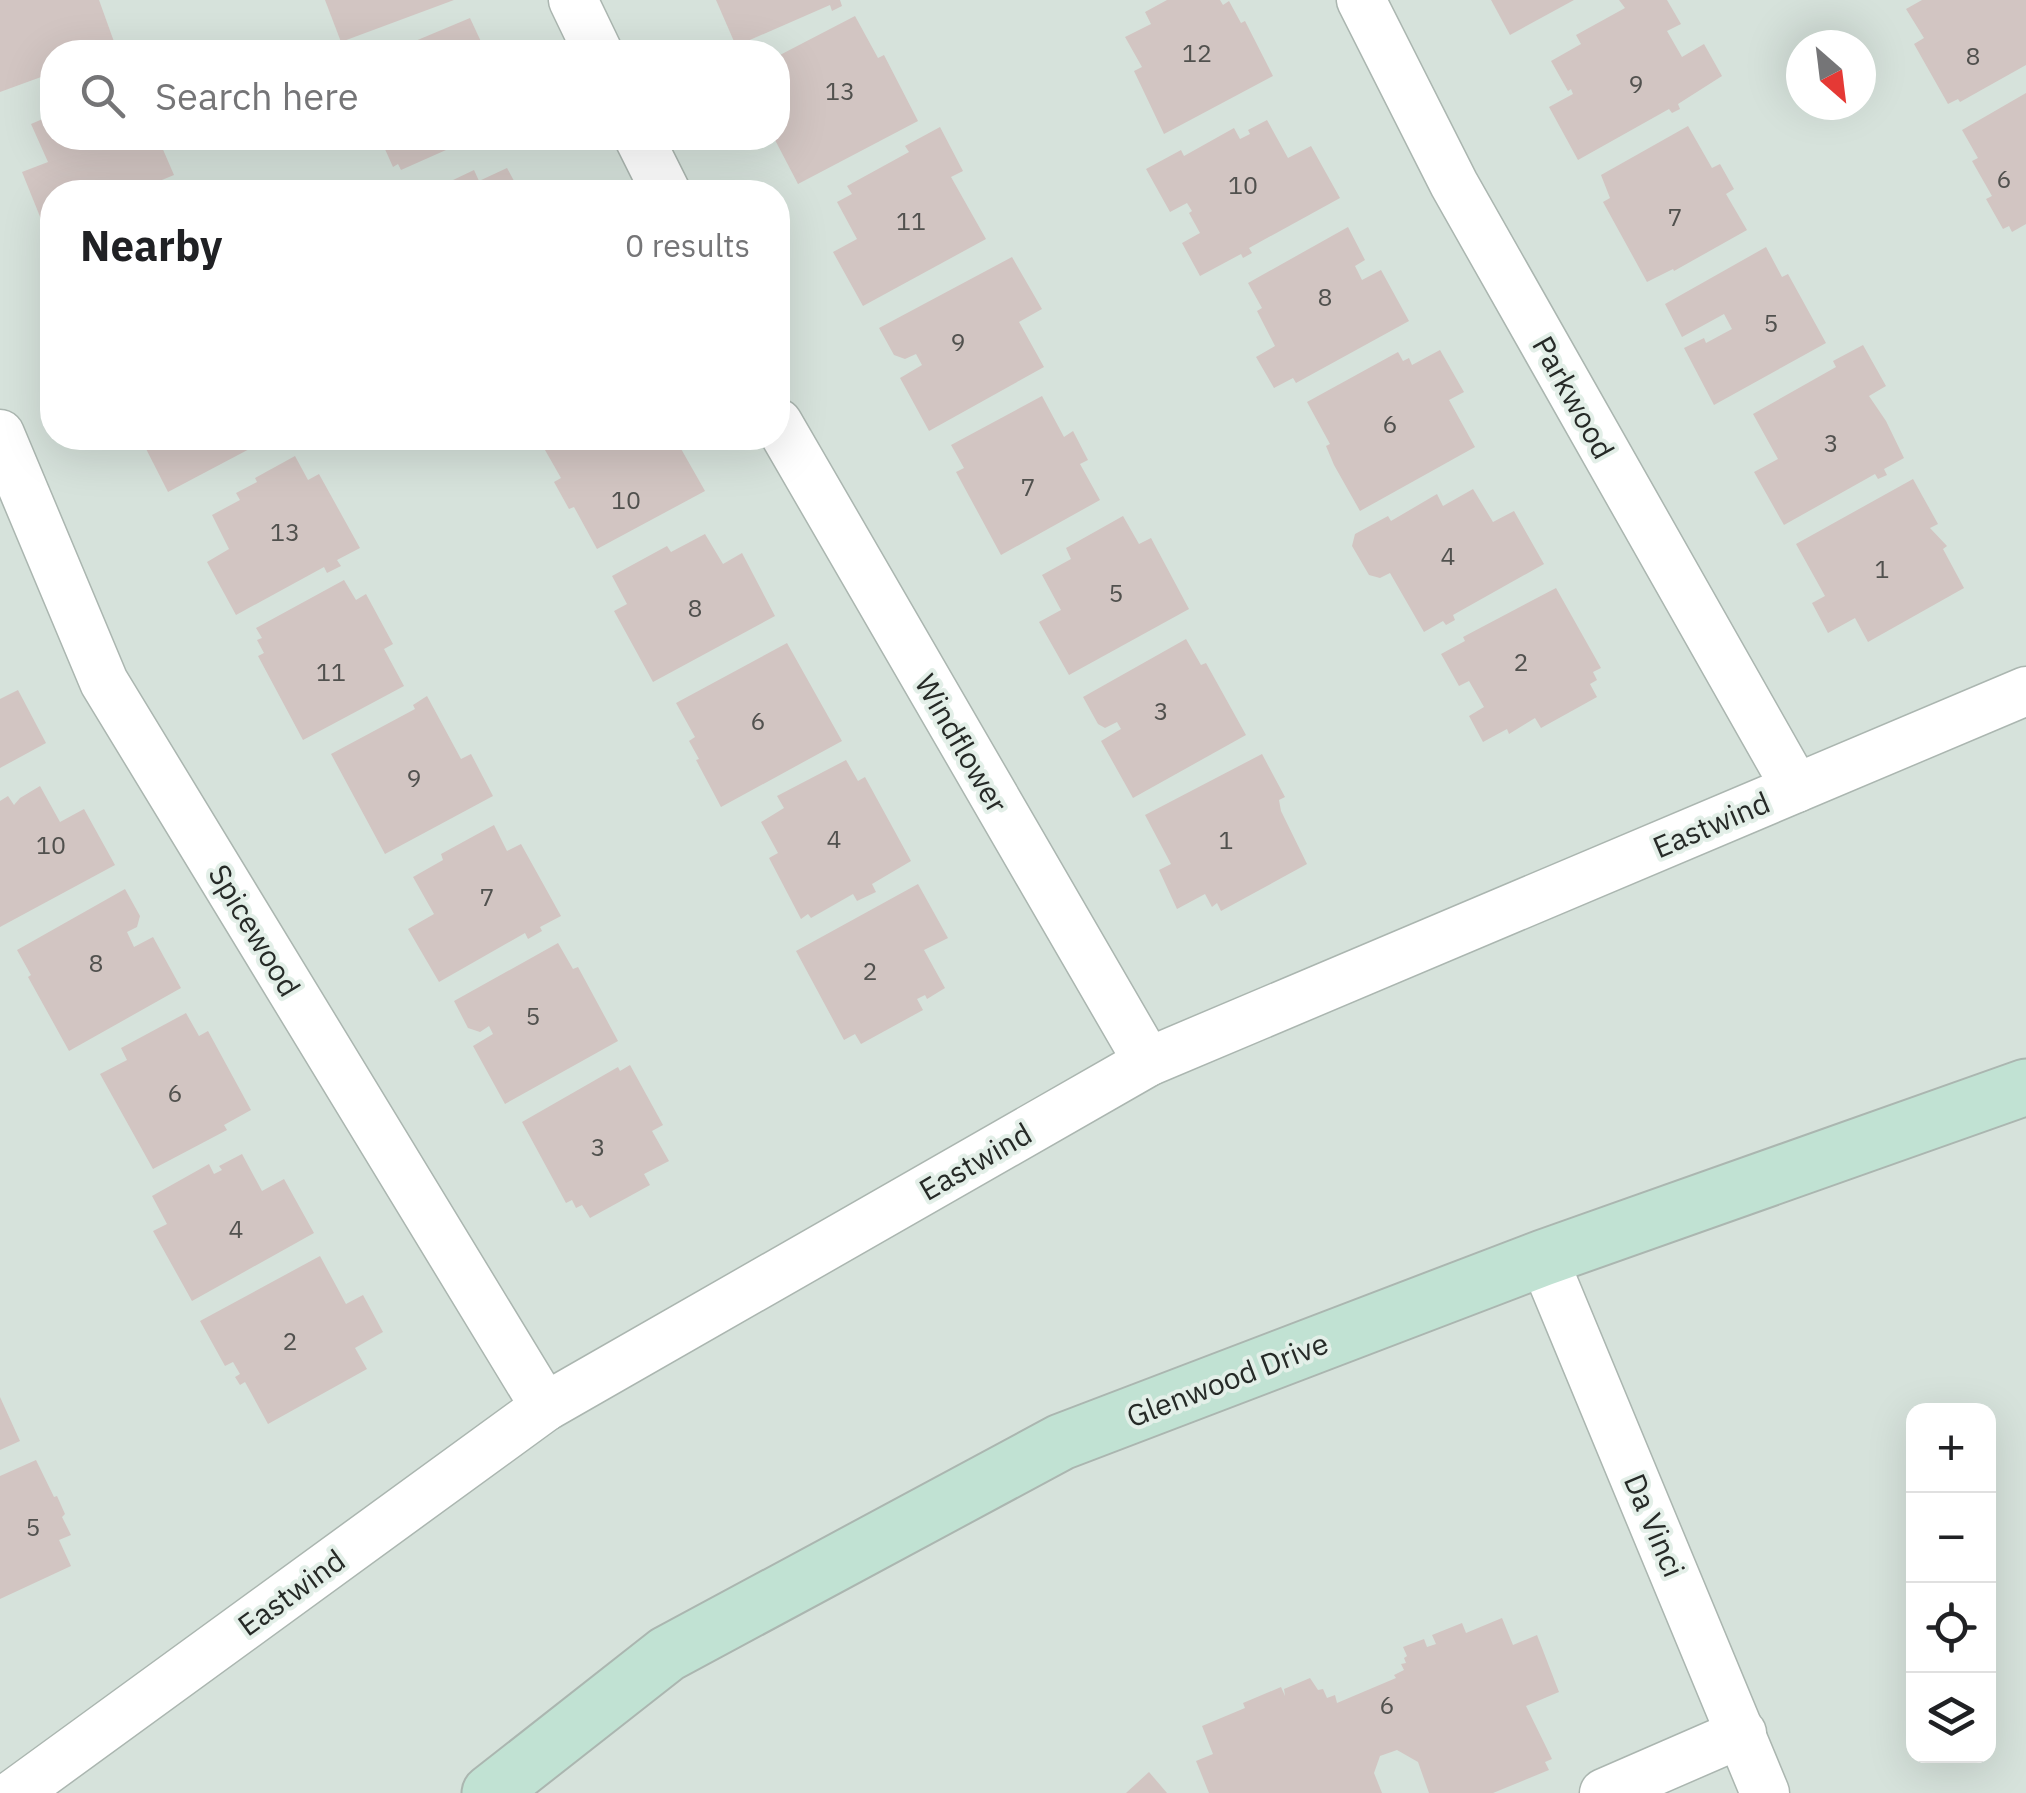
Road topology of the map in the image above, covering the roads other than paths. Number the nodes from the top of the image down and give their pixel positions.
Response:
1 (573, 0) edge
2 (1362, 0) edge
3 (592, 40) edge
4 (646, 150) edge
5 (660, 180) edge
6 (0, 434) edge
7 (790, 444) edge
8 (2026, 692) edge
9 (1796, 788) junction
10 (1148, 1062) junction
11 (2026, 1087) edge
12 (1544, 1258) junction
13 (545, 1407) junction
14 (1742, 1733) junction
15 (15, 1793) edge
16 (490, 1793) edge
17 (1604, 1793) edge
18 (1765, 1793) edge

1 - 3 street
2 - 9 street, Parkwood
4 - 5 street
6 - 13 street, Spicewood
7 - 10 street, Windflower
8 - 9 street, Eastwind
9 - 10 street, Eastwind
10 - 13 street, Eastwind
11 - 12 main road, Glenwood Drive
12 - 14 street, Da Vinci
12 - 16 main road, Glenwood Drive
13 - 15 street, Eastwind
14 - 17 street
14 - 18 street, Da Vinci

